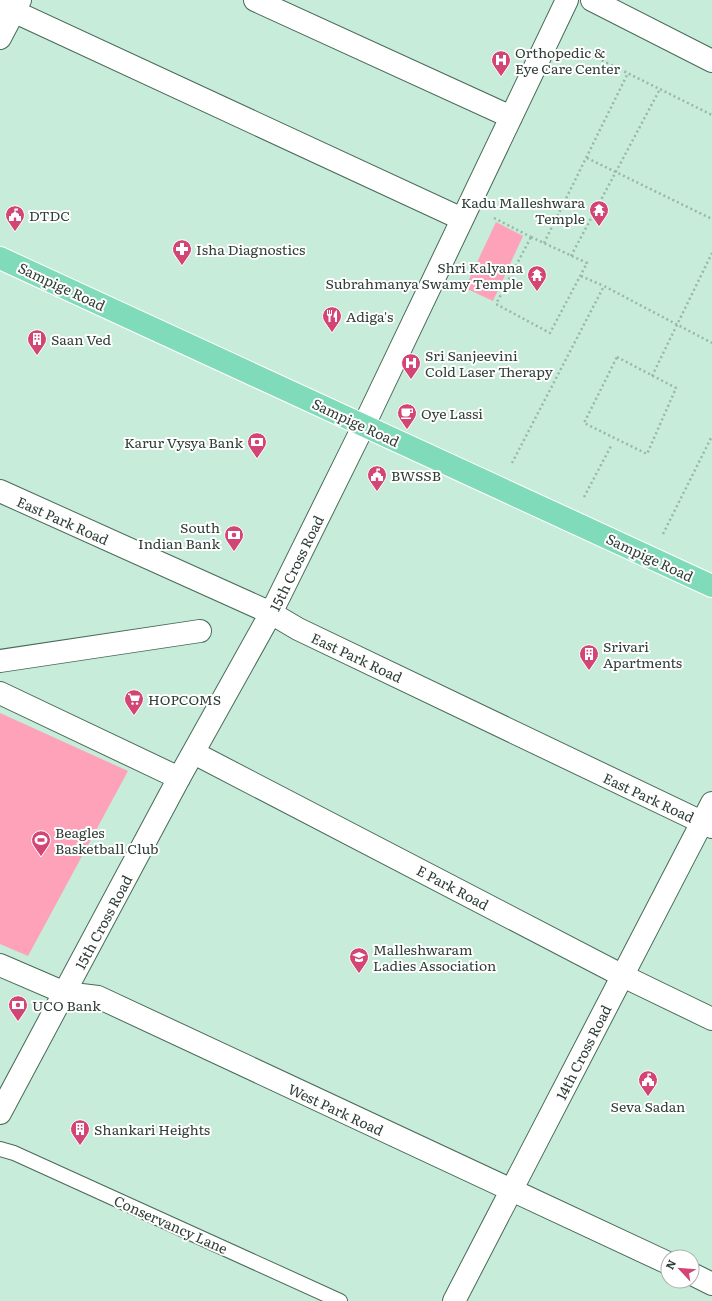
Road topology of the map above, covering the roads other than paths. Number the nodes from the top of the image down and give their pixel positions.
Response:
1 (255, 0) edge
2 (567, 0) edge
3 (592, 0) edge
4 (11, 5) edge
5 (0, 38) edge
6 (712, 61) edge
7 (511, 117) junction
8 (462, 219) junction
9 (0, 258) edge
10 (364, 425) junction
11 (0, 491) edge
12 (712, 586) edge
13 (270, 613) junction
14 (200, 631) dead end
15 (0, 661) edge
16 (0, 693) edge
17 (194, 753) junction
18 (180, 778) junction
19 (709, 817) edge
20 (0, 965) edge
21 (623, 976) junction
22 (65, 993) junction
23 (712, 1019) edge
24 (0, 1113) edge
25 (0, 1149) edge
26 (511, 1191) junction
27 (660, 1259) edge
28 (700, 1278) edge
29 (712, 1284) edge
30 (340, 1301) edge
31 (454, 1301) edge

1 - 7 street
2 - 7 street, 15th Cross Road
3 - 6 street
4 - 5 street
4 - 8 street
7 - 8 street, 15th Cross Road
8 - 10 street, 15th Cross Road
9 - 10 main road, Sampige Road
10 - 12 main road, Sampige Road
10 - 13 street, 15th Cross Road
11 - 13 street, East Park Road
13 - 17 street, 15th Cross Road
13 - 19 street, East Park Road
14 - 15 street
16 - 18 street
17 - 18 street, 15th Cross Road
17 - 21 street, E Park Road
18 - 22 street, 15th Cross Road
19 - 21 street, 14th Cross Road
20 - 22 street, West Park Road
21 - 23 street, E Park Road
21 - 26 street, 14th Cross Road
22 - 24 street, 15th Cross Road
22 - 26 street, West Park Road
25 - 30 lane, Conservancy Lane
26 - 27 street, West Park Road
26 - 31 street, 14th Cross Road
28 - 29 street

